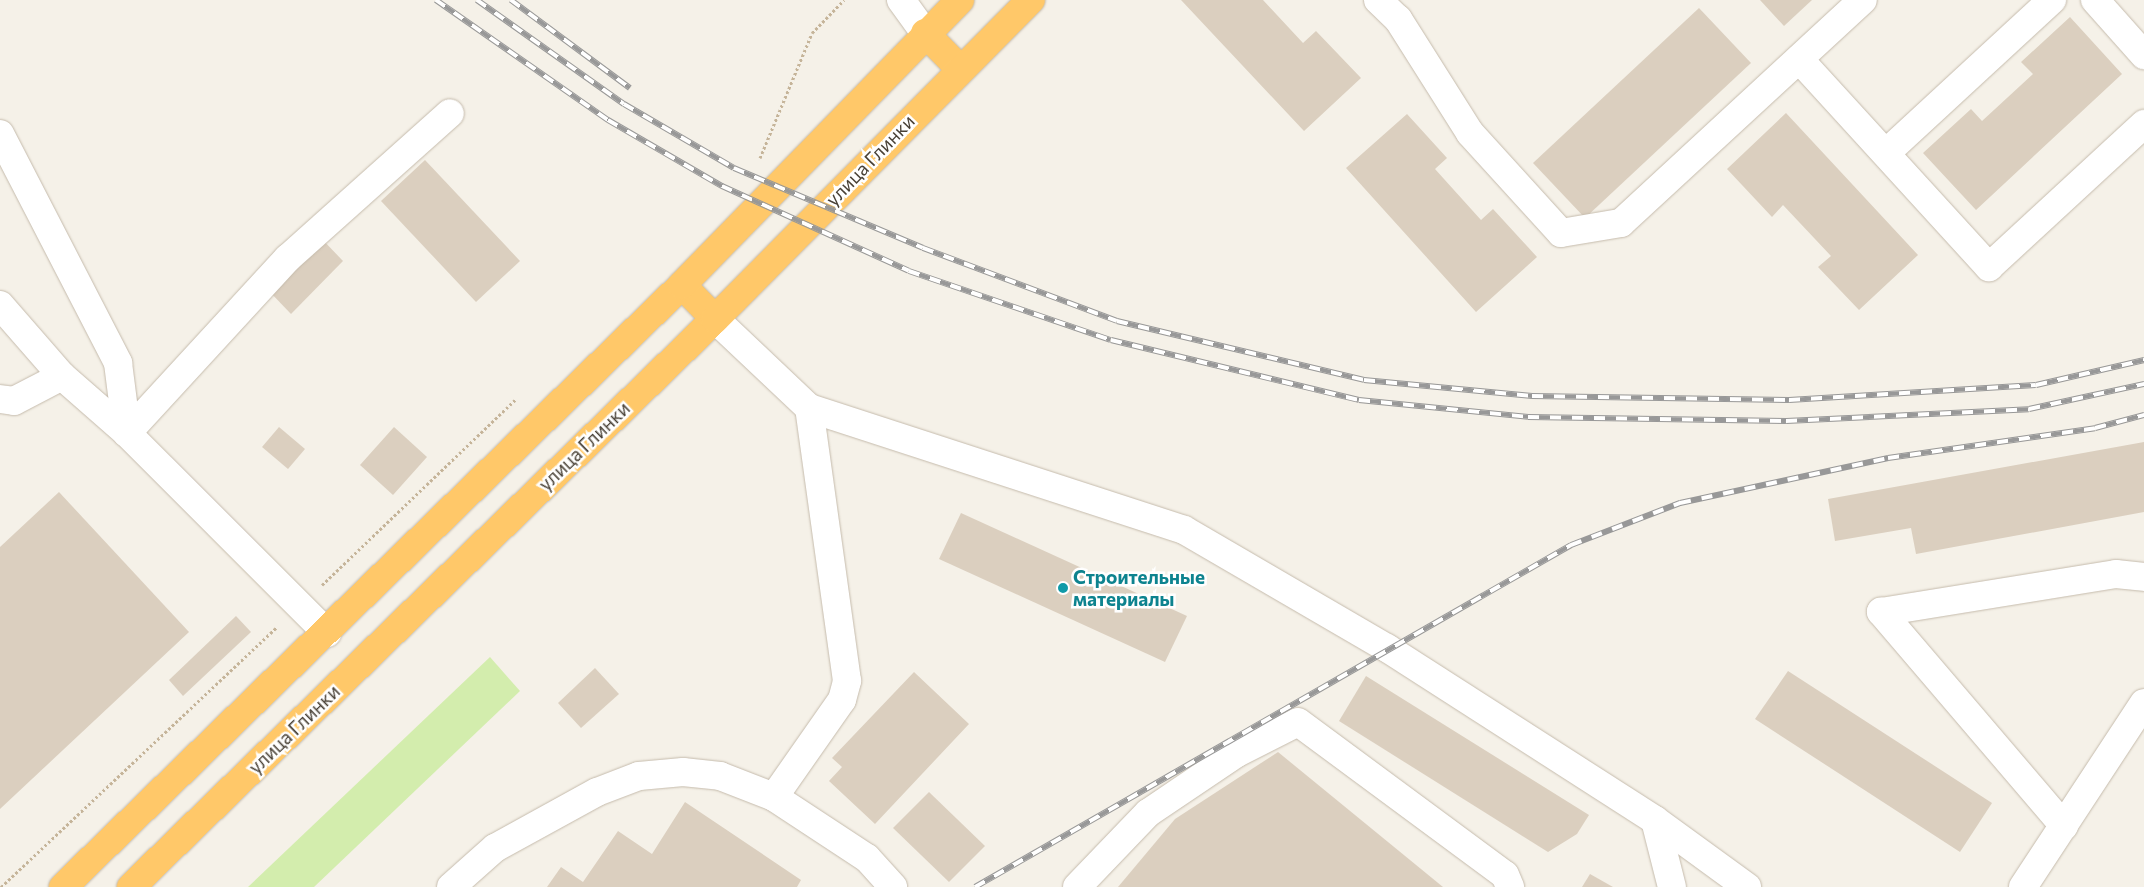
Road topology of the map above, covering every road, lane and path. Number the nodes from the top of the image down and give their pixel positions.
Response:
1 (844, 0) edge
2 (901, 0) edge
3 (960, 0) edge
4 (1031, 0) edge
5 (1378, 0) edge
6 (1862, 0) edge
7 (2052, 0) edge
8 (2095, 0) edge
9 (926, 33) junction
10 (2144, 55) edge
11 (1799, 59) junction
12 (960, 69) junction
13 (450, 113) dead end
14 (2144, 124) edge
15 (0, 134) edge
16 (1886, 153) junction
17 (754, 165) dead end
18 (682, 284) junction
19 (0, 305) edge
20 (715, 319) junction
21 (62, 376) junction
22 (524, 392) dead end
23 (0, 399) edge
24 (809, 408) junction
25 (127, 433) junction
26 (2144, 577) edge
27 (301, 605) junction
28 (327, 633) junction
29 (2144, 702) edge
30 (774, 797) junction
31 (1655, 820) junction
32 (2064, 826) junction
33 (1, 887) edge
34 (63, 887) edge
35 (131, 887) edge
36 (451, 887) edge
37 (893, 887) edge
38 (1077, 887) edge
39 (1510, 887) edge
40 (1672, 887) edge
41 (1747, 887) edge
42 (2023, 887) edge

1 - 17 path
2 - 9 lane
3 - 9 highway
4 - 12 highway, улица Глинки
5 - 11 lane
6 - 11 lane
7 - 16 lane
8 - 10 lane
9 - 12 highway
9 - 18 highway
11 - 16 lane
12 - 20 highway, улица Глинки
13 - 25 lane
14 - 16 lane
15 - 25 lane
18 - 20 highway
18 - 28 highway
19 - 21 lane
20 - 24 lane
20 - 35 highway, улица Глинки
21 - 23 lane
21 - 25 lane
22 - 27 path
24 - 30 lane
24 - 31 lane
25 - 27 lane
26 - 32 lane
27 - 28 lane
27 - 33 path
28 - 34 highway
29 - 32 lane
30 - 36 lane
30 - 37 lane
31 - 40 lane
31 - 41 lane
32 - 42 lane
38 - 39 lane

